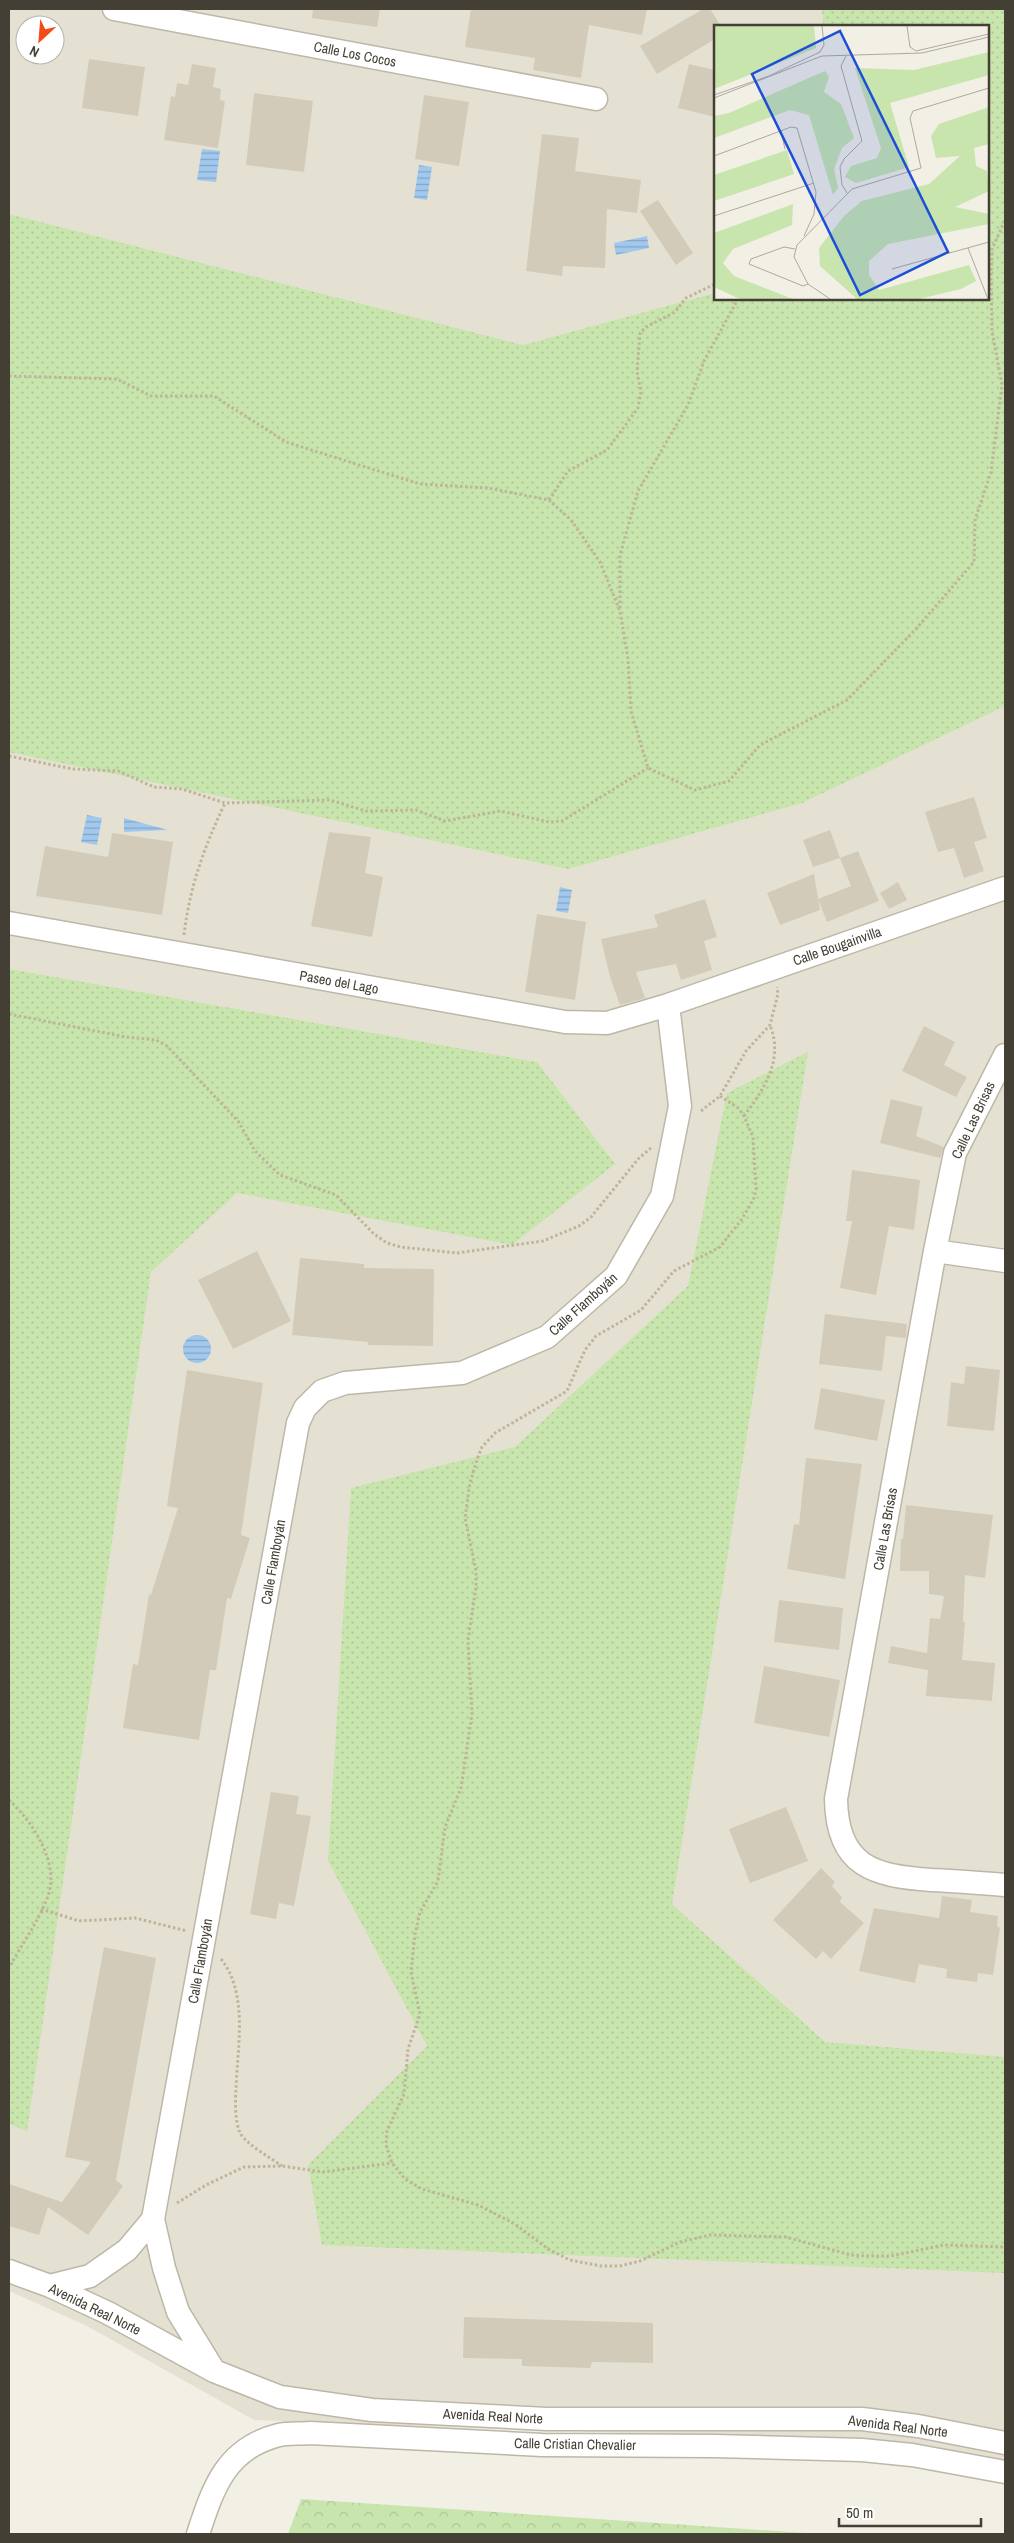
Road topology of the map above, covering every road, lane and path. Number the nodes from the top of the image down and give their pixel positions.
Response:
1 (114, 9) edge
2 (596, 99) dead end
3 (1005, 220) edge
4 (714, 284) edge
5 (737, 300) edge
6 (9, 376) edge
7 (549, 500) junction
8 (620, 611) junction
9 (9, 756) edge
10 (648, 768) junction
11 (225, 803) junction
12 (1005, 888) edge
13 (9, 923) edge
14 (182, 954) junction
15 (774, 968) junction
16 (668, 1005) junction
17 (9, 1014) edge
18 (770, 1025) junction
19 (1005, 1055) edge
20 (720, 1096) junction
21 (744, 1116) junction
22 (675, 1131) junction
23 (935, 1252) junction
24 (1005, 1261) edge
25 (9, 1800) edge
26 (1005, 1885) edge
27 (41, 1909) junction
28 (204, 1938) junction
29 (9, 1968) edge
30 (392, 2163) junction
31 (282, 2166) junction
32 (154, 2219) junction
33 (1005, 2247) edge
34 (9, 2271) edge
35 (50, 2286) junction
36 (214, 2371) junction
37 (1005, 2443) edge
38 (1005, 2472) edge
39 (198, 2534) edge

1 - 2 street, Calle Los Cocos
3 - 10 path
4 - 7 path
5 - 8 path
6 - 7 path
7 - 8 path
8 - 10 path
9 - 11 path
10 - 11 path
11 - 14 path
12 - 15 street, Calle Bougainvilla
13 - 14 street, Paseo del Lago
14 - 16 street, Paseo del Lago
15 - 16 street, Calle Bougainvilla
15 - 18 path
16 - 22 street, Calle Flamboyán
17 - 22 path
18 - 20 path
18 - 21 path
19 - 23 street, Calle Las Brisas
20 - 21 path
20 - 22 path
21 - 30 path
22 - 28 street, Calle Flamboyán
23 - 24 street
23 - 26 street, Calle Las Brisas
25 - 27 path
27 - 28 path
27 - 29 path
28 - 31 path
28 - 32 street, Calle Flamboyán
30 - 31 path
30 - 33 path
31 - 32 path
32 - 35 street
32 - 36 street
34 - 35 street, Avenida Real Norte
35 - 36 street, Avenida Real Norte
36 - 37 street, Avenida Real Norte
38 - 39 street, Calle Cristian Chevalier

